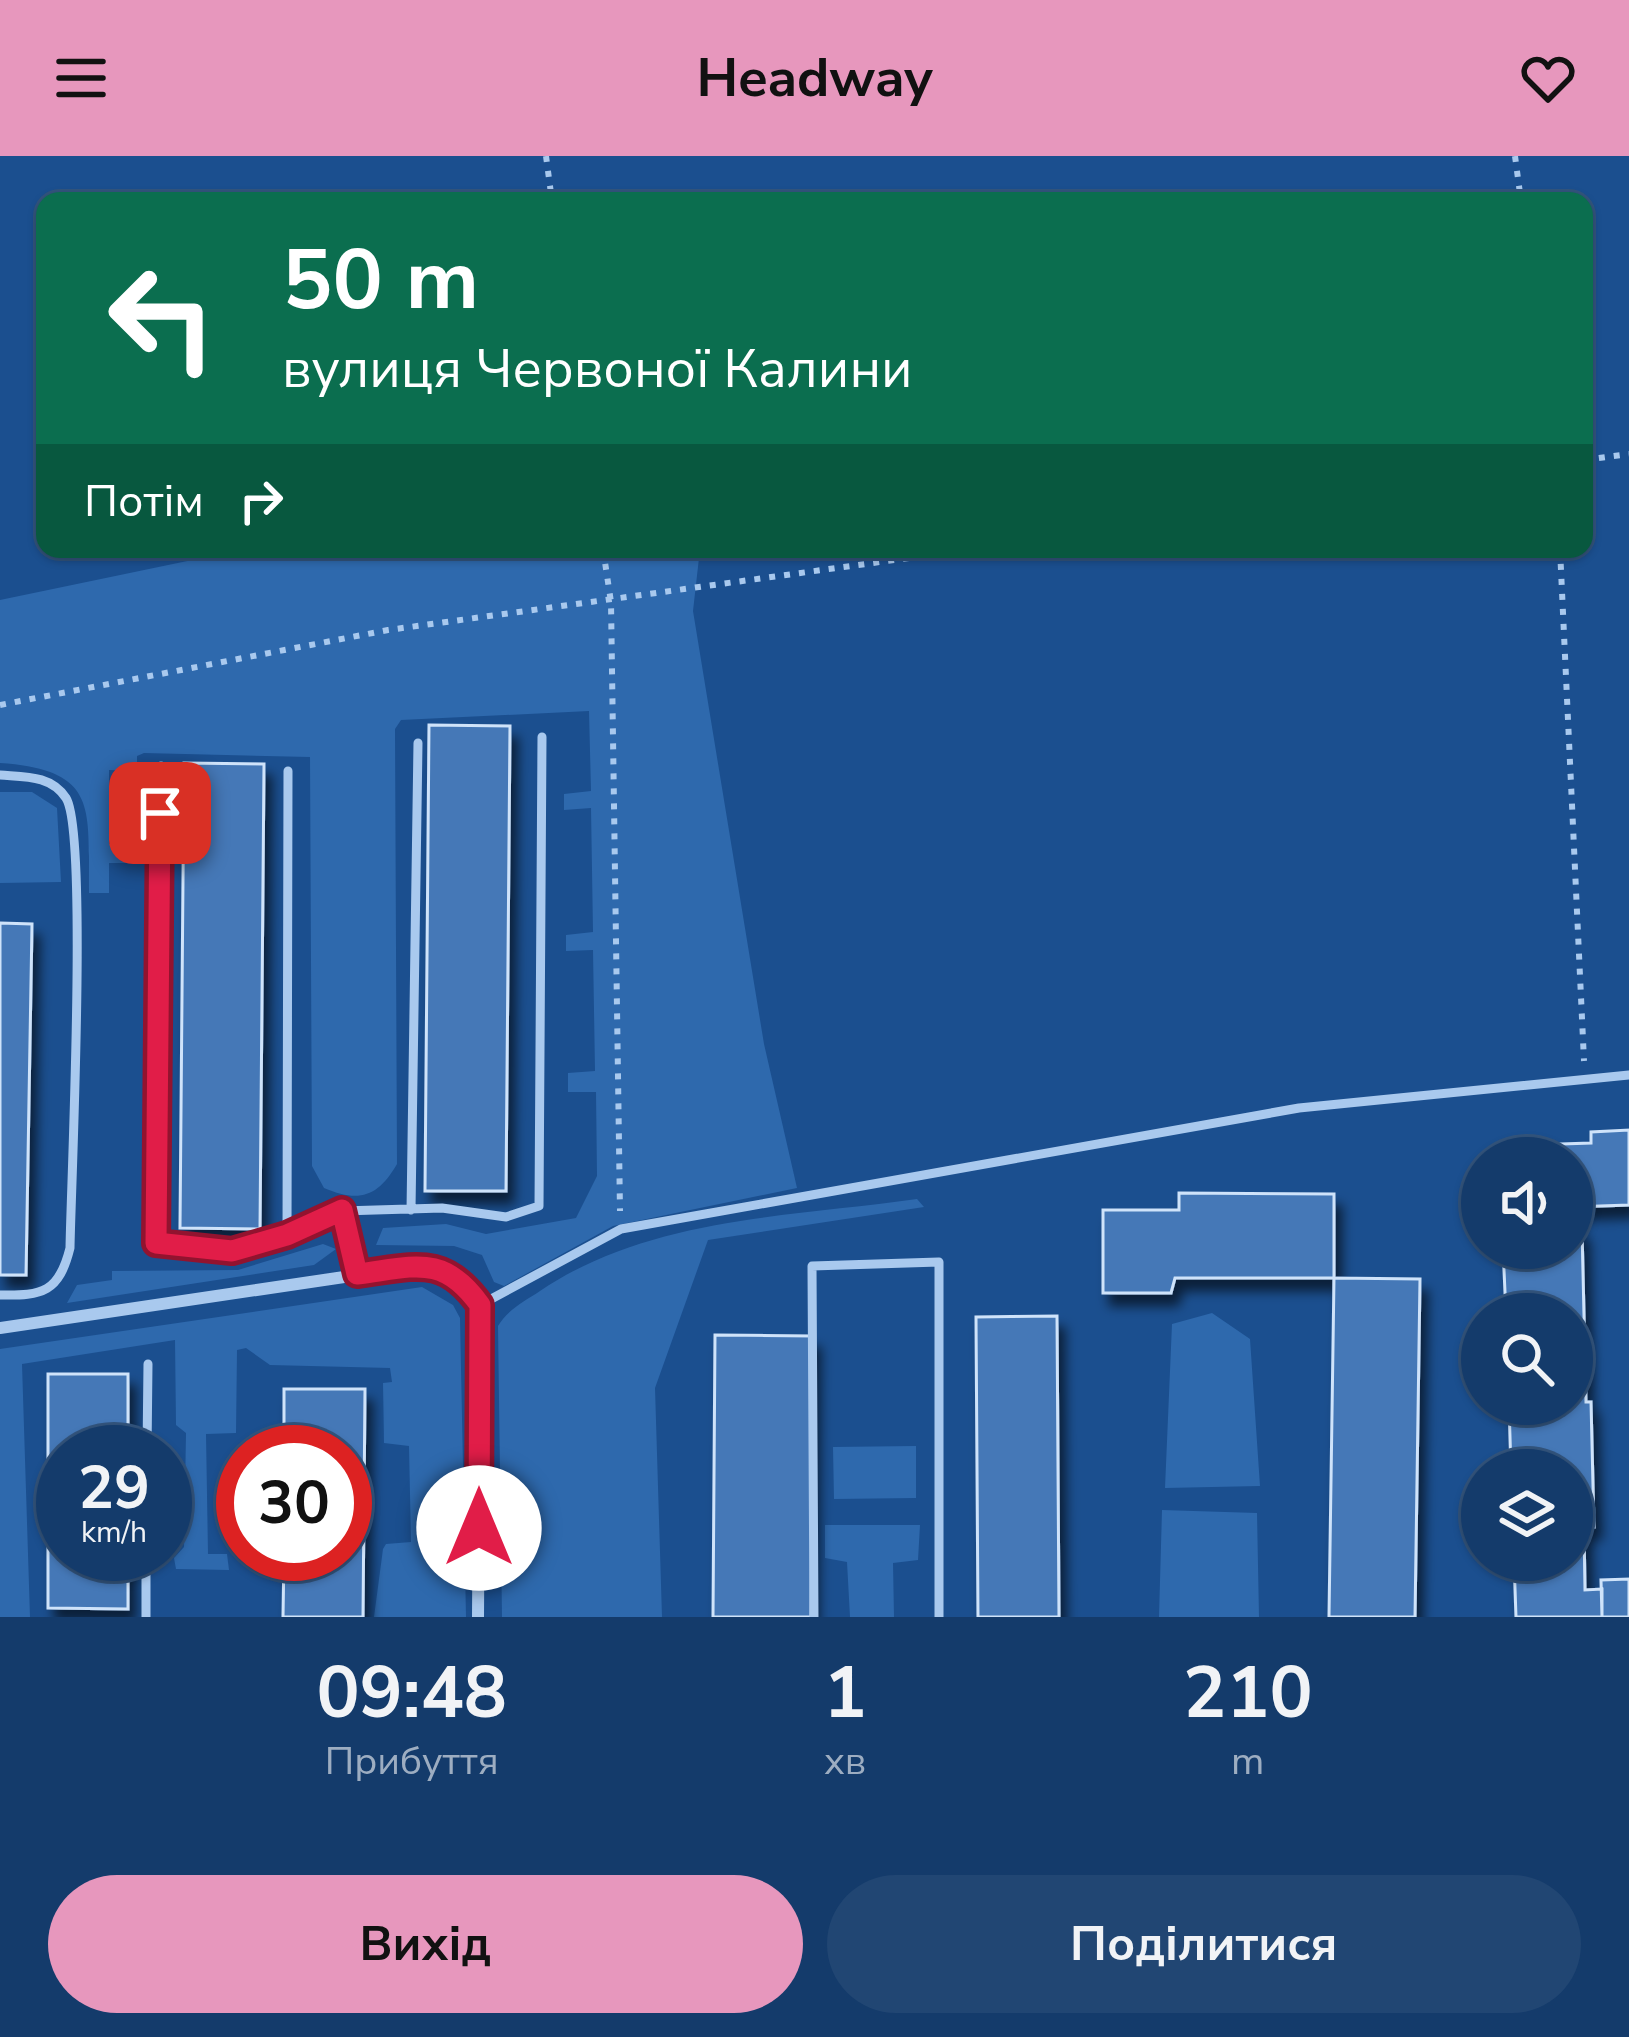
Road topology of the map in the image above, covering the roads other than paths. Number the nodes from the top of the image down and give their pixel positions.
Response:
1 (542, 737) dead end
2 (418, 743) dead end
3 (161, 766) dead end
4 (288, 772) dead end
5 (0, 775) edge
6 (1629, 1075) edge
7 (342, 1210) junction
8 (411, 1210) junction
9 (287, 1235) junction
10 (357, 1274) junction
11 (0, 1295) edge
12 (480, 1305) junction
13 (0, 1328) edge
14 (148, 1364) dead end
15 (147, 1425) edge
16 (146, 1581) edge
17 (146, 1617) edge
18 (478, 1617) edge
19 (814, 1617) edge
20 (939, 1617) edge

1 - 8 lane
2 - 8 lane
3 - 9 lane
4 - 9 lane
5 - 11 lane
6 - 12 lane
7 - 8 lane
7 - 9 lane
7 - 10 lane
10 - 12 street
10 - 13 street
12 - 18 street
14 - 15 lane
16 - 17 lane
19 - 20 lane

